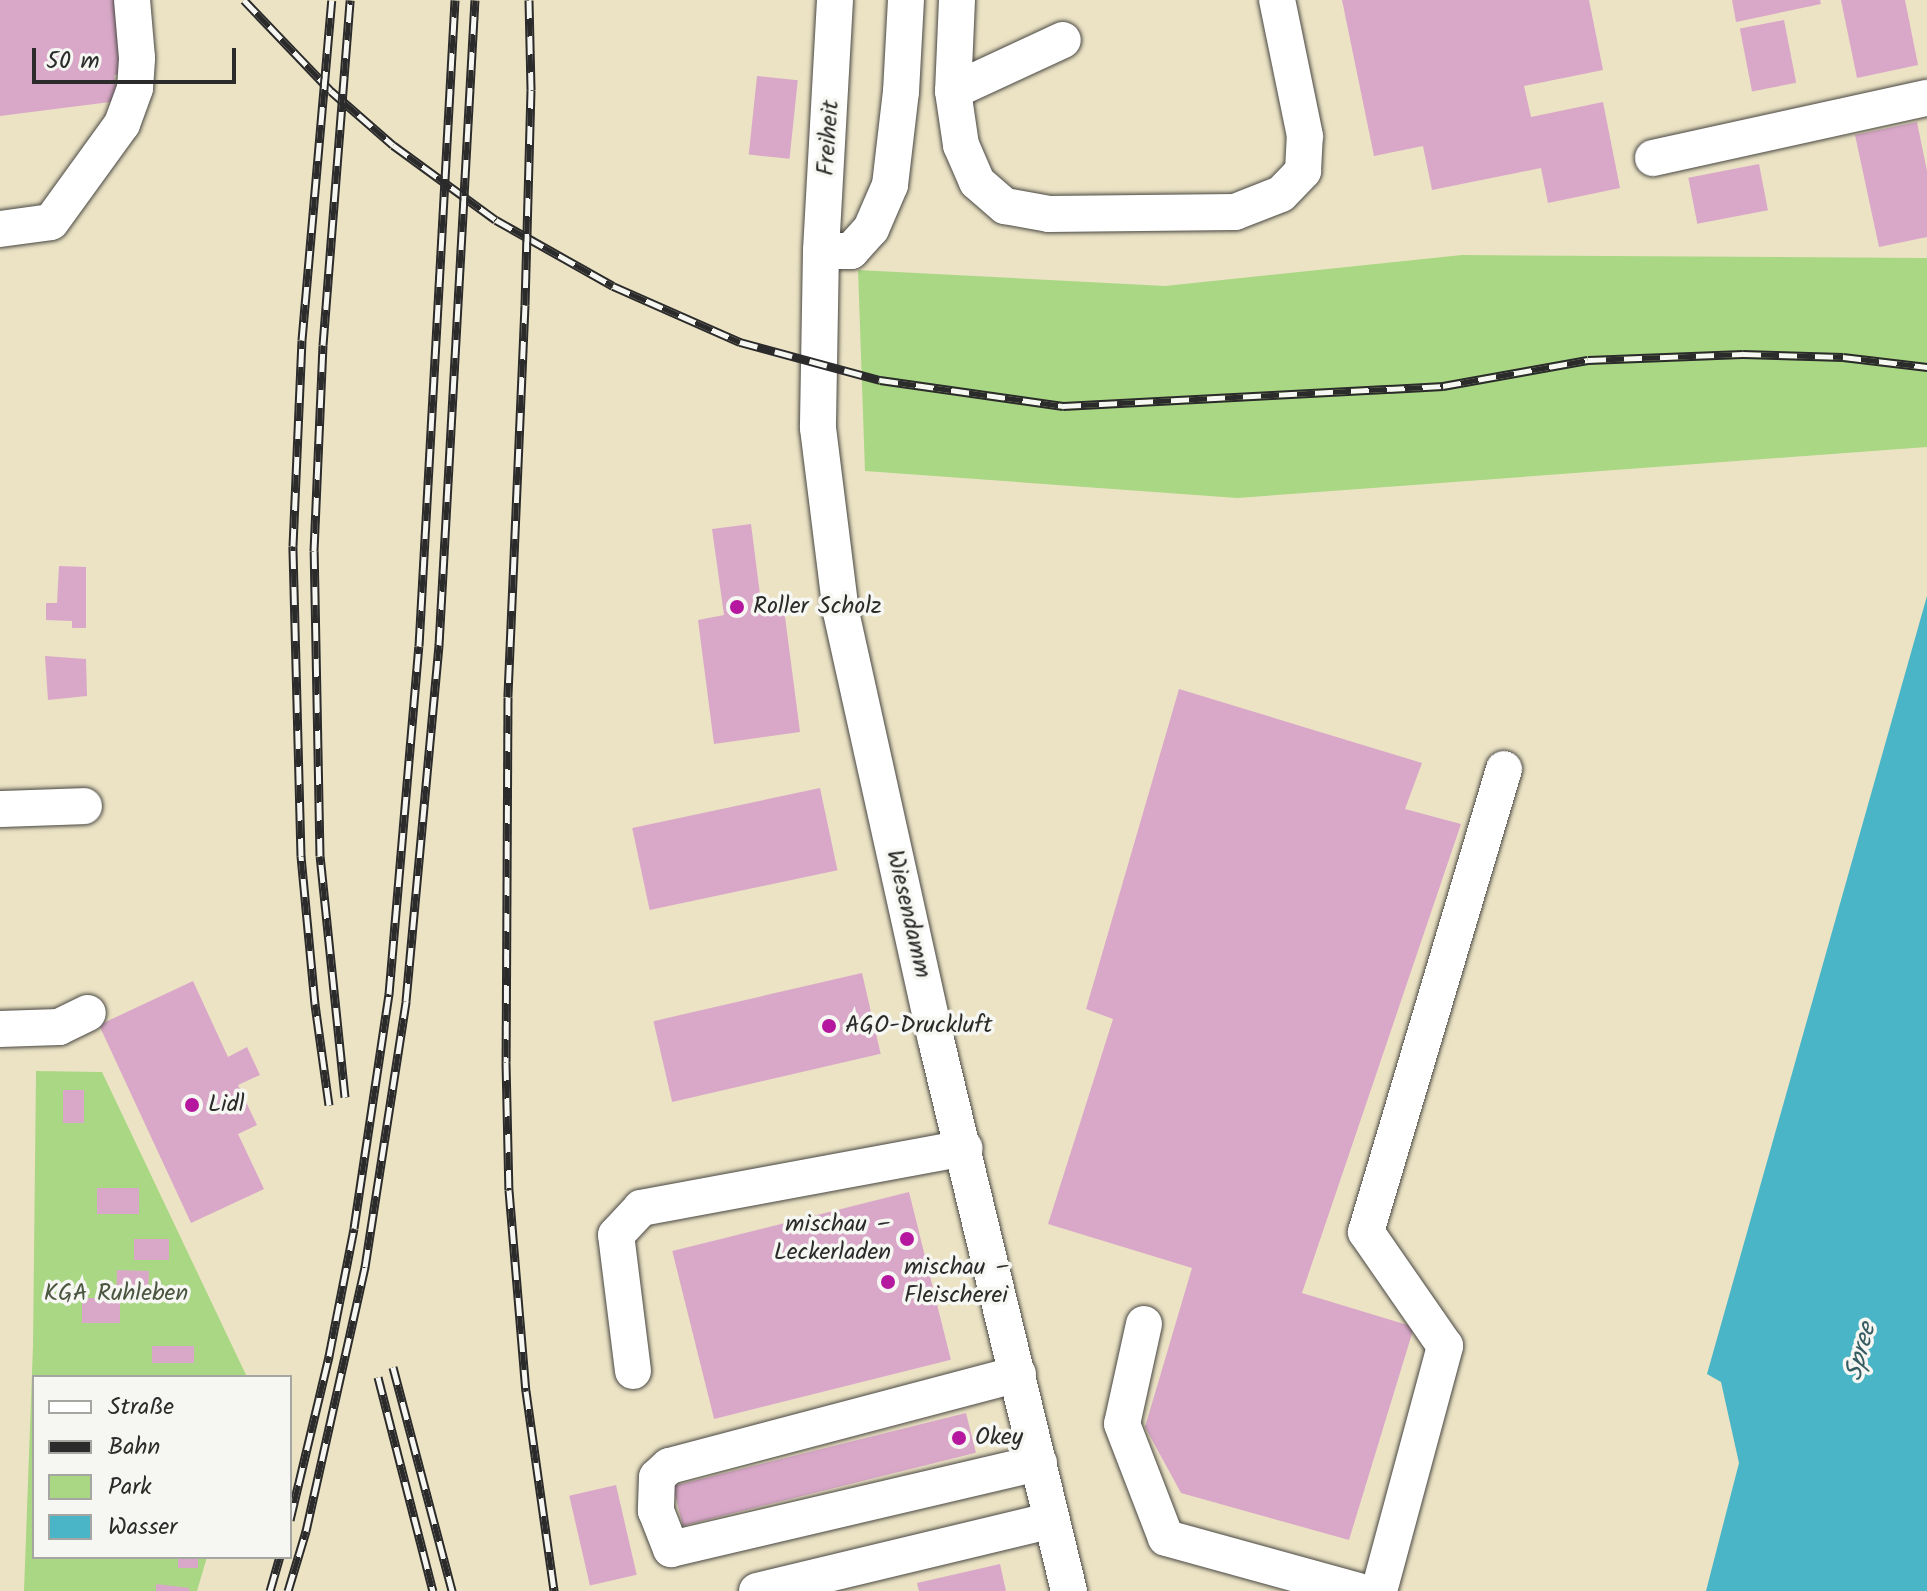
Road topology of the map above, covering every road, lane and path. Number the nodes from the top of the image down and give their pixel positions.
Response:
1 (132, 0) edge
2 (835, 0) edge
3 (906, 0) edge
4 (957, 0) edge
5 (1277, 0) edge
6 (1063, 40) dead end
7 (953, 91) junction
8 (1927, 98) edge
9 (1653, 158) dead end
10 (0, 229) edge
11 (821, 263) junction
12 (1504, 769) dead end
13 (84, 806) dead end
14 (0, 809) edge
15 (88, 1013) dead end
16 (0, 1029) edge
17 (964, 1148) junction
18 (1144, 1324) dead end
19 (633, 1371) dead end
20 (1018, 1374) junction
21 (1039, 1463) junction
22 (1052, 1520) junction
23 (757, 1591) edge
24 (1069, 1591) edge
25 (1359, 1591) edge
26 (1379, 1591) edge

1 - 10 street
2 - 11 street, Freiheit
3 - 11 street
4 - 7 street
5 - 7 street
6 - 7 street
8 - 9 street
11 - 17 street, Wiesendamm
12 - 26 street
13 - 14 street
15 - 16 street
17 - 19 street
17 - 20 street, Wiesendamm
18 - 25 street
20 - 21 street, Wiesendamm
20 - 21 street
21 - 22 street, Wiesendamm
22 - 23 street
22 - 24 street, Wiesendamm

